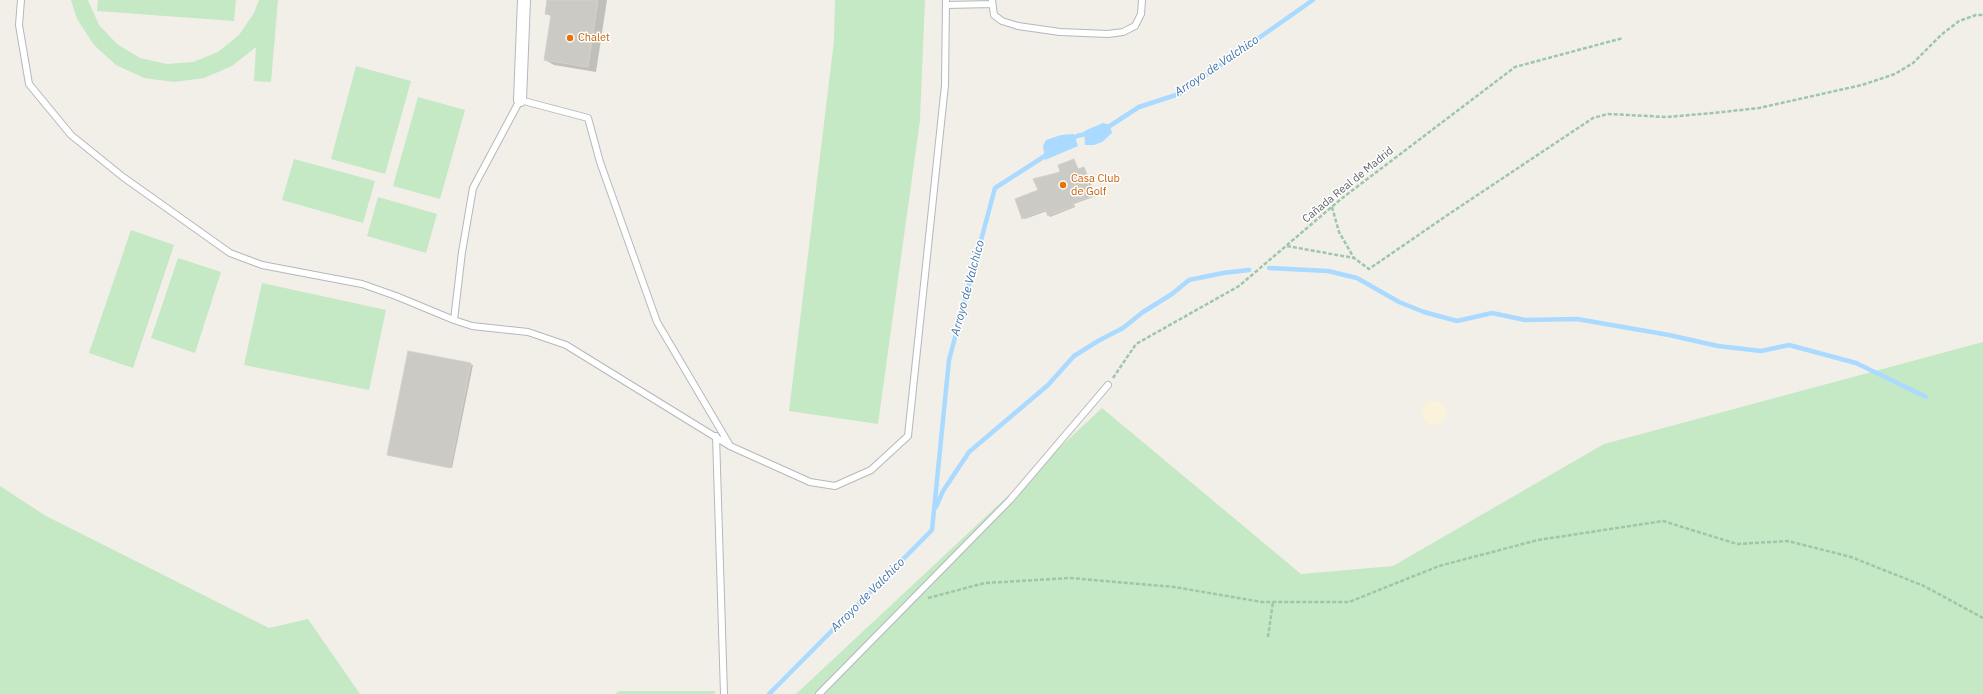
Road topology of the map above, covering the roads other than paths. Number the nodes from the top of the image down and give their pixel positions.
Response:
1 (21, 0) edge
2 (524, 0) edge
3 (1142, 0) edge
4 (946, 2) edge
5 (992, 2) edge
6 (520, 100) junction
7 (454, 320) junction
8 (1108, 385) road end
9 (716, 436) junction
10 (730, 446) junction
11 (724, 694) edge
12 (819, 694) edge

1 - 7 lane
2 - 6 street
3 - 5 lane
4 - 5 lane
4 - 10 lane
6 - 7 lane
6 - 10 lane
7 - 9 lane
8 - 12 lane
9 - 10 lane
9 - 11 lane

